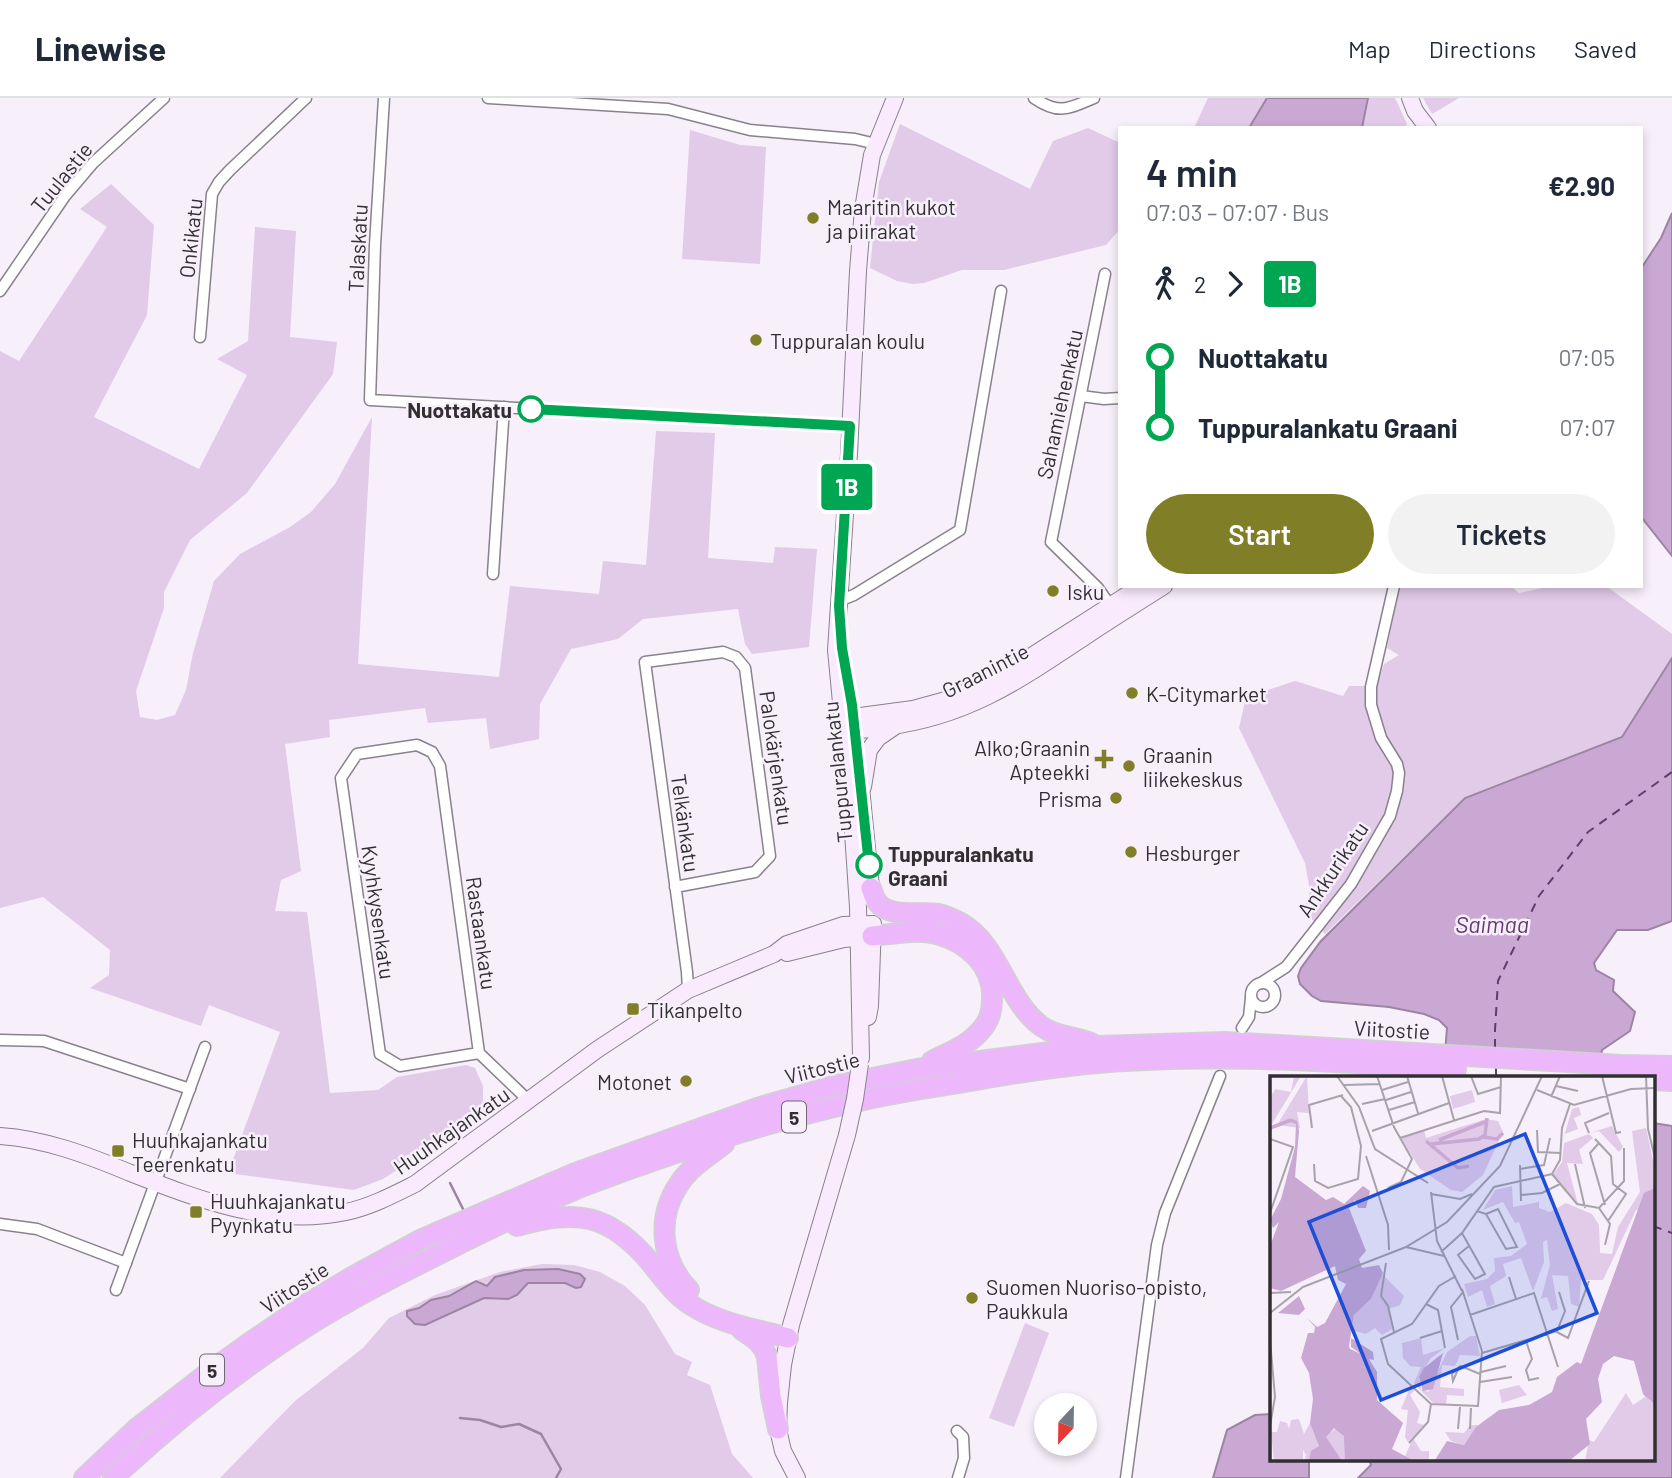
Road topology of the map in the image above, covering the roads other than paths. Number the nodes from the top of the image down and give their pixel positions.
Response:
1 (164, 98) edge
2 (306, 98) edge
3 (384, 98) edge
4 (488, 98) edge
5 (895, 98) edge
6 (1034, 98) edge
7 (1080, 98) edge
8 (1094, 98) edge
9 (1410, 98) edge
10 (551, 99) edge
11 (1069, 109) junction
12 (1426, 126) edge
13 (876, 144) junction
14 (1105, 274) dead end
15 (1001, 291) dead end
16 (0, 292) edge
17 (201, 337) dead end
18 (1081, 396) junction
19 (1118, 398) edge
20 (504, 407) junction
21 (850, 426) junction
22 (493, 575) dead end
23 (1138, 588) edge
24 (1160, 588) edge
25 (1394, 588) edge
26 (839, 604) junction
27 (1114, 611) junction
28 (645, 662) joint
29 (851, 724) junction
30 (896, 726) junction
31 (432, 752) joint
32 (862, 800) junction
33 (676, 887) junction
34 (871, 888) junction
35 (865, 931) junction
36 (994, 958) junction
37 (1286, 967) junction
38 (1261, 983) junction
39 (688, 990) junction
40 (1275, 996) junction
41 (1251, 997) junction
42 (1265, 1007) junction
43 (1249, 1017) junction
44 (1242, 1028) dead end
45 (0, 1040) edge
46 (1098, 1046) junction
47 (205, 1047) dead end
48 (479, 1053) junction
49 (1421, 1061) junction
50 (1672, 1066) edge
51 (917, 1069) junction
52 (1220, 1076) dead end
53 (1586, 1076) edge
54 (1654, 1080) edge
55 (1672, 1081) edge
56 (190, 1089) junction
57 (529, 1101) junction
58 (734, 1135) junction
59 (0, 1136) edge
60 (155, 1182) junction
61 (0, 1224) edge
62 (465, 1241) junction
63 (126, 1263) junction
64 (656, 1269) junction
65 (116, 1290) dead end
66 (790, 1331) junction
67 (778, 1429) junction
68 (957, 1432) dead end
69 (84, 1478) edge
70 (113, 1478) edge
71 (797, 1478) edge
72 (958, 1478) edge
73 (1126, 1478) edge

1 - 16 street, Tuulastie
2 - 17 street, Onkikatu
3 - 20 street, Talaskatu
4 - 10 street
5 - 13 street, Tuppuralankatu
6 - 11 street
7 - 11 street
8 - 11 street
9 - 12 street
10 - 13 street
13 - 21 street, Tuppuralankatu
14 - 18 street, Sahamiehenkatu
15 - 26 street
18 - 19 street
18 - 27 street, Sahamiehenkatu
20 - 21 street
20 - 22 street
21 - 26 street, Tuppuralankatu
23 - 27 street, Graanintie
24 - 27 street, Graanintie
25 - 37 street, Ankkurikatu
26 - 29 street, Tuppuralankatu
27 - 29 street, Graanintie
27 - 30 street, Graanintie
28 - 33 street, Telkänkatu
28 - 33 street, Palokärjenkatu
29 - 30 street, Graanintie
29 - 32 street, Tuppuralankatu
29 - 35 street, Tuppuralankatu
30 - 32 street
31 - 48 street, Rastaankatu
31 - 48 street, Kyyhkysenkatu
32 - 34 street, Tuppuralankatu
33 - 39 street, Telkänkatu
34 - 35 street, Tuppuralankatu
34 - 36 highway
35 - 36 highway
35 - 39 street, Huuhkajankatu
35 - 51 highway
35 - 66 street, Tuppuralankatu, bridge
36 - 46 highway
37 - 38 street, Ankkurikatu
37 - 40 street, Ankkurikatu
38 - 40 street
38 - 41 street
39 - 57 street, Huuhkajankatu
40 - 42 street
41 - 42 street
41 - 43 street
42 - 43 street
43 - 44 street
45 - 56 street
46 - 49 highway, Viitostie / 5
46 - 51 highway, Viitostie / 5
47 - 56 street
48 - 57 street
49 - 50 highway, Viitostie / 5
49 - 53 highway, Viitostie / 5
49 - 58 highway, Viitostie / 5
51 - 69 highway, Viitostie / 5
52 - 73 street
54 - 55 highway
56 - 60 street
57 - 60 street, Huuhkajankatu
58 - 62 highway, Viitostie / 5
58 - 66 highway
59 - 60 street, Huuhkajankatu
60 - 63 street
61 - 63 street
62 - 64 highway
62 - 70 highway, Viitostie / 5
63 - 65 street
64 - 66 highway
64 - 67 highway
66 - 67 street, Tuppuralankatu
67 - 71 street, Tuppuralankatu
68 - 72 street

